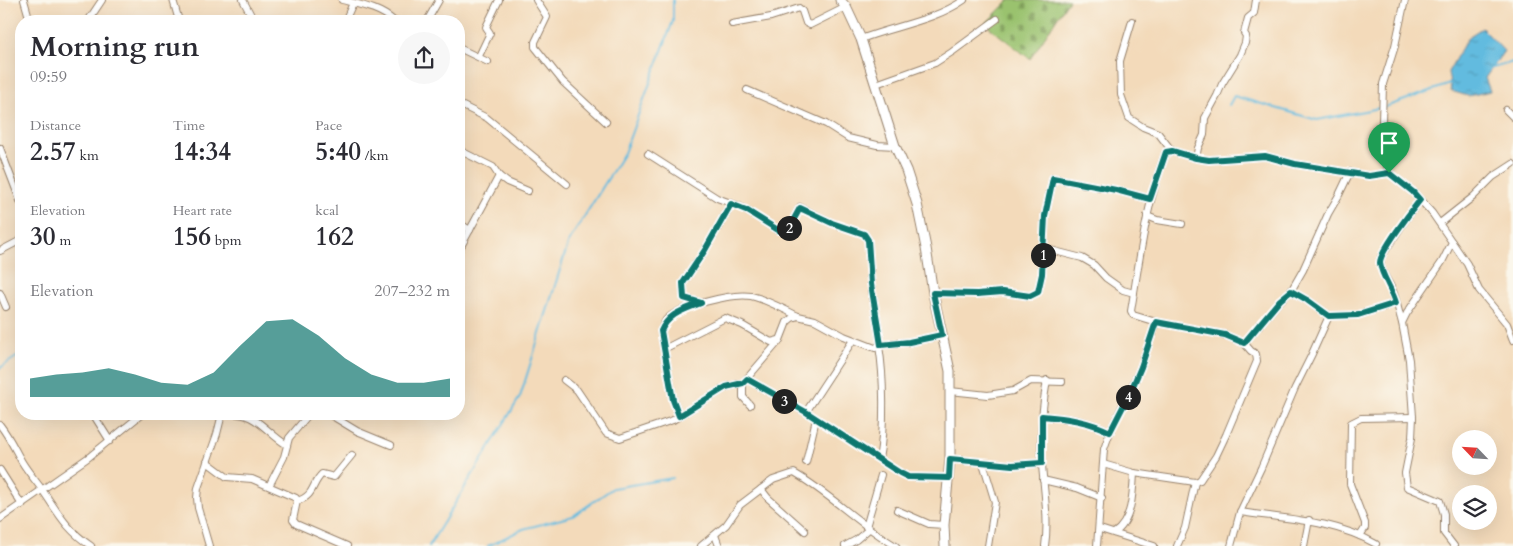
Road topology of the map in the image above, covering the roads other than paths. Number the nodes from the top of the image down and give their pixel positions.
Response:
1 (24, 0) edge
2 (102, 0) edge
3 (174, 0) edge
4 (243, 0) edge
5 (342, 0) edge
6 (439, 0) edge
7 (499, 0) edge
8 (536, 0) edge
9 (964, 0) edge
10 (1256, 0) edge
11 (1405, 0) edge
12 (353, 3) junction
13 (843, 4) edge
14 (28, 15) edge
15 (92, 15) edge
16 (178, 15) edge
17 (251, 15) edge
18 (348, 15) edge
19 (387, 15) edge
20 (430, 15) edge
21 (997, 19) dead end
22 (1132, 21) dead end
23 (732, 24) dead end
24 (861, 39) junction
25 (465, 50) edge
26 (479, 56) junction
27 (488, 62) dead end
28 (876, 84) junction
29 (747, 90) dead end
30 (465, 107) edge
31 (1506, 110) dead end
32 (1513, 117) edge
33 (606, 122) dead end
34 (895, 146) junction
35 (0, 148) edge
36 (1172, 151) junction
37 (465, 153) edge
38 (648, 154) dead end
39 (1196, 158) junction
40 (1513, 164) edge
41 (6, 166) junction
42 (1350, 172) junction
43 (0, 173) edge
44 (1389, 173) junction
45 (499, 176) junction
46 (567, 184) dead end
47 (15, 188) edge
48 (528, 190) dead end
49 (1150, 199) junction
50 (1420, 200) junction
51 (731, 204) junction
52 (1147, 216) junction
53 (1440, 223) junction
54 (1182, 224) dead end
55 (465, 227) edge
56 (470, 230) junction
57 (465, 239) edge
58 (1452, 242) junction
59 (15, 243) edge
60 (1043, 248) junction
61 (0, 251) edge
62 (1291, 291) junction
63 (0, 293) edge
64 (933, 293) junction
65 (1134, 293) junction
66 (701, 303) junction
67 (1396, 303) junction
68 (6, 307) dead end
69 (798, 316) junction
70 (1329, 316) junction
71 (1156, 322) junction
72 (1402, 323) junction
73 (942, 335) junction
74 (780, 340) junction
75 (852, 340) junction
76 (1513, 340) edge
77 (1244, 343) junction
78 (880, 345) junction
79 (664, 349) junction
80 (564, 380) dead end
81 (1047, 380) junction
82 (745, 381) junction
83 (1062, 382) dead end
84 (950, 391) junction
85 (750, 405) dead end
86 (806, 412) junction
87 (679, 416) junction
88 (1042, 416) junction
89 (1413, 417) junction
90 (816, 418) junction
91 (97, 420) edge
92 (135, 420) edge
93 (220, 420) edge
94 (256, 420) edge
95 (303, 420) edge
96 (340, 420) edge
97 (0, 425) edge
98 (1110, 432) junction
99 (110, 440) junction
100 (287, 445) junction
101 (391, 445) dead end
102 (352, 454) dead end
103 (879, 459) junction
104 (950, 459) junction
105 (207, 462) junction
106 (806, 462) dead end
107 (983, 463) junction
108 (1042, 463) junction
109 (1103, 464) junction
110 (0, 470) edge
111 (1134, 473) junction
112 (881, 474) dead end
113 (949, 478) junction
114 (1043, 480) junction
115 (1195, 482) junction
116 (269, 486) junction
117 (762, 489) junction
118 (42, 490) junction
119 (1102, 498) junction
120 (297, 502) junction
121 (22, 505) junction
122 (897, 510) dead end
123 (1240, 512) junction
124 (0, 519) edge
125 (1309, 520) junction
126 (944, 525) junction
127 (868, 528) junction
128 (1100, 528) junction
129 (805, 531) dead end
130 (1114, 533) junction
131 (715, 535) junction
132 (1360, 536) junction
133 (1376, 544) dead end
134 (91, 546) edge
135 (210, 546) edge
136 (347, 546) edge
137 (702, 546) edge
138 (720, 546) edge
139 (845, 546) edge
140 (896, 546) edge
141 (945, 546) edge
142 (988, 546) edge
143 (1045, 546) edge
144 (1097, 546) edge
145 (1154, 546) edge
146 (1177, 546) edge
147 (1231, 546) edge
148 (1304, 546) edge
149 (1454, 546) edge

1 - 14 street
2 - 15 street
3 - 16 street
4 - 17 street
5 - 12 street
6 - 20 street
7 - 26 street
8 - 33 street
9 - 24 street
10 - 39 street
11 - 44 street
12 - 18 street
12 - 19 street
13 - 23 street
13 - 24 street
21 - 28 street
22 - 36 street
24 - 28 street
25 - 26 street
26 - 27 street
28 - 34 street
29 - 34 street
30 - 46 street
31 - 32 street
34 - 64 street
35 - 41 street
36 - 39 street
36 - 49 street
37 - 45 street
38 - 51 street
39 - 42 street
40 - 53 street
41 - 43 street
41 - 47 street
42 - 44 street
42 - 62 street
44 - 50 street
45 - 48 street
45 - 56 street
49 - 52 street
49 - 60 street
50 - 53 street
50 - 67 street
51 - 66 street
51 - 78 street
52 - 54 street
52 - 65 street
53 - 58 street
55 - 56 street
56 - 57 street
58 - 72 street
58 - 76 street
59 - 61 street
60 - 64 street
60 - 65 street
62 - 70 street
62 - 77 street
63 - 68 street
64 - 73 street
65 - 71 street
66 - 69 street
66 - 79 street
67 - 70 street
67 - 72 street
69 - 74 street
69 - 75 street
70 - 123 street
71 - 77 street
71 - 98 street
72 - 89 street
73 - 78 street
73 - 84 street
74 - 79 street
74 - 82 street
75 - 78 street
75 - 86 street
77 - 115 street
78 - 103 street
79 - 87 street
80 - 87 street
81 - 83 street
81 - 84 street
81 - 88 street
82 - 85 street
82 - 86 street
82 - 87 street
84 - 104 street
86 - 90 street
88 - 98 street
88 - 108 street
89 - 132 street
89 - 149 street
90 - 103 street
90 - 106 street
91 - 99 street
92 - 99 street
93 - 105 street
94 - 100 street
95 - 100 street
96 - 101 street
97 - 118 street
98 - 109 street
99 - 118 street
100 - 116 street
102 - 120 street
103 - 113 street
104 - 107 street
104 - 113 street
105 - 116 street
105 - 135 street
107 - 108 street
107 - 142 street
108 - 114 street
109 - 111 street
109 - 119 street
110 - 121 street
111 - 115 street
111 - 130 street
112 - 127 street
113 - 126 street
114 - 119 street
114 - 143 street
115 - 146 street
116 - 120 street
117 - 127 street
117 - 129 street
117 - 131 street
118 - 121 street
118 - 134 street
119 - 128 street
120 - 136 street
121 - 124 street
122 - 126 street
123 - 125 street
123 - 147 street
125 - 132 street
125 - 148 street
126 - 141 street
127 - 139 street
127 - 140 street
128 - 130 street
128 - 144 street
130 - 145 street
131 - 137 street
131 - 138 street
132 - 133 street

